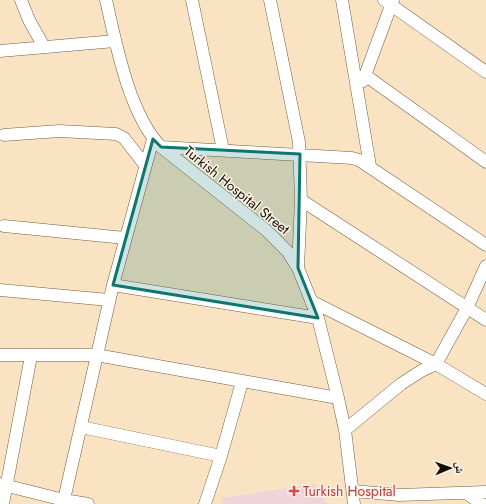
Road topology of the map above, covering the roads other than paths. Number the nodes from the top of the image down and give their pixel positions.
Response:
1 (21, 0) edge
2 (106, 0) edge
3 (192, 0) edge
4 (270, 0) edge
5 (342, 0) edge
6 (389, 2) edge
7 (115, 41) junction
8 (44, 46) junction
9 (0, 51) edge
10 (486, 72) edge
11 (365, 75) junction
12 (358, 94) junction
13 (4, 135) dead end
14 (157, 143) junction
15 (223, 150) junction
16 (300, 154) junction
17 (486, 162) edge
18 (145, 165) junction
19 (370, 166) junction
20 (301, 200) junction
21 (4, 226) dead end
22 (125, 238) junction
23 (486, 245) edge
24 (486, 266) edge
25 (298, 268) junction
26 (113, 285) junction
27 (0, 290) edge
28 (109, 300) junction
29 (311, 301) junction
30 (466, 308) junction
31 (318, 318) junction
32 (486, 320) edge
33 (0, 355) edge
34 (96, 355) junction
35 (31, 356) junction
36 (436, 364) junction
37 (242, 382) junction
38 (486, 394) edge
39 (338, 398) junction
40 (81, 427) junction
41 (345, 430) junction
42 (221, 456) junction
43 (3, 485) edge
44 (353, 490) junction
45 (486, 492) edge
46 (466, 493) junction
47 (64, 502) edge
48 (3, 504) edge
49 (88, 504) edge
50 (205, 504) edge
51 (354, 504) edge
52 (482, 504) edge

1 - 8 street
2 - 7 street, Turkish Hospital Street
3 - 15 street
4 - 16 street
5 - 12 street
6 - 10 street
6 - 11 street
7 - 8 street
7 - 14 street, Turkish Hospital Street
8 - 9 street
11 - 12 street
11 - 17 street
12 - 19 street
13 - 18 street
14 - 15 street
14 - 18 street
14 - 25 street, Turkish Hospital Street
15 - 16 street
16 - 19 street
16 - 20 street
18 - 22 street
19 - 23 street
20 - 25 street
20 - 30 street
21 - 22 street
22 - 26 street
24 - 30 street
25 - 29 street, Turkish Hospital Street
26 - 28 street
26 - 31 street
27 - 28 street
28 - 34 street
29 - 31 street, Turkish Hospital Street
29 - 36 street
30 - 32 street
30 - 36 street
31 - 39 street, Turkish Hospital Street
33 - 35 street
34 - 35 street
34 - 37 street
34 - 40 street
35 - 43 street
36 - 38 street
36 - 41 street
37 - 39 street
37 - 42 street
39 - 41 street, Turkish Hospital Street
40 - 42 street
40 - 47 street
41 - 44 street, Turkish Hospital Street
42 - 50 street
43 - 47 street
43 - 48 street
44 - 46 street
44 - 51 street, Turkish Hospital Street
45 - 46 street
46 - 52 street
47 - 49 street

